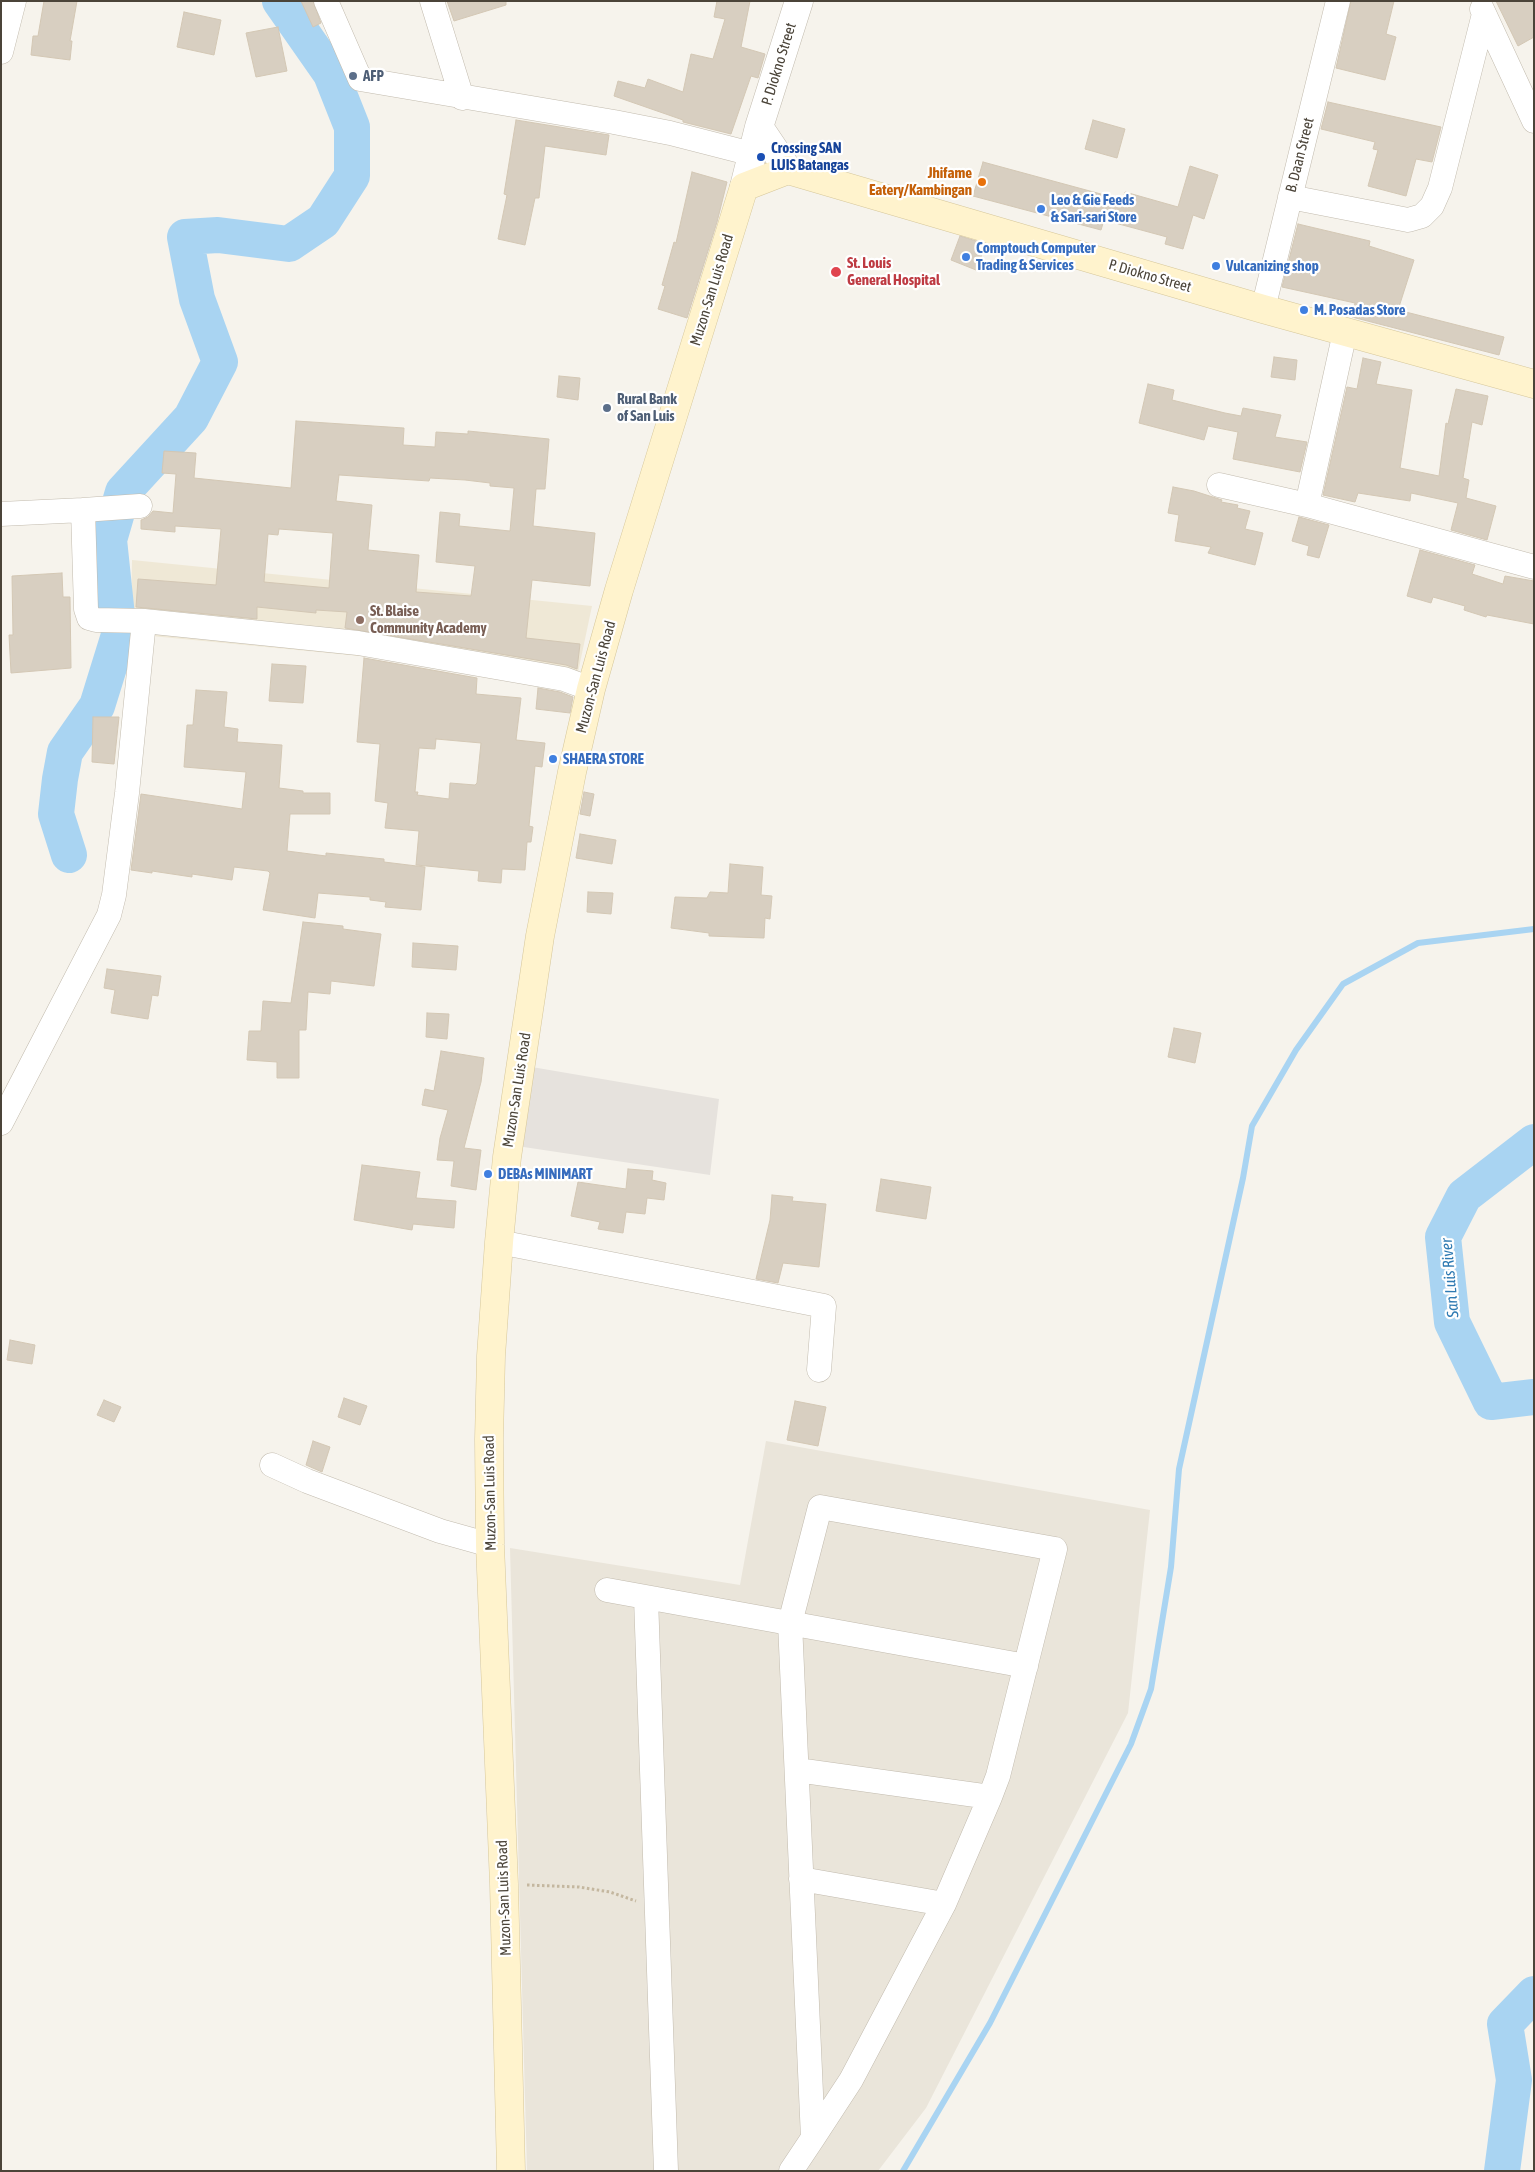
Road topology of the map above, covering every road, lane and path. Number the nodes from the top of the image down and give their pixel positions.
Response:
1 (14, 1) edge
2 (326, 1) edge
3 (432, 1) edge
4 (799, 1) edge
5 (1338, 1) edge
6 (1482, 8) edge
7 (1, 52) edge
8 (462, 98) junction
9 (1534, 121) edge
10 (759, 126) junction
11 (752, 154) junction
12 (788, 170) junction
13 (744, 187) junction
14 (1290, 197) junction
15 (1263, 309) junction
16 (1345, 332) junction
17 (1534, 384) edge
18 (1219, 485) dead end
19 (1307, 505) junction
20 (140, 506) dead end
21 (83, 510) junction
22 (1, 514) edge
23 (1534, 567) edge
24 (136, 621) junction
25 (591, 689) junction
26 (1, 1122) edge
27 (499, 1242) junction
28 (819, 1370) dead end
29 (272, 1465) dead end
30 (490, 1545) junction
31 (607, 1590) dead end
32 (646, 1598) junction
33 (790, 1623) junction
34 (1026, 1666) junction
35 (797, 1770) junction
36 (990, 1797) junction
37 (802, 1879) junction
38 (504, 1884) junction
39 (944, 1904) junction
40 (656, 1908) junction
41 (851, 2080) junction
42 (810, 2082) junction
43 (813, 2138) junction
44 (511, 2171) edge
45 (666, 2171) edge
46 (791, 2171) edge

1 - 7 street
2 - 8 street
3 - 8 street
4 - 10 street, P. Diokno Street
5 - 14 street, B. Daan Street
6 - 9 street
6 - 14 street
8 - 11 street
10 - 11 street, P. Diokno Street
10 - 12 street
11 - 13 street, P. Diokno Street
12 - 13 main road
12 - 15 main road, P. Diokno Street
13 - 25 main road, Muzon-San Luis Road
14 - 15 street, B. Daan Street
15 - 16 main road, P. Diokno Street
16 - 17 main road, P. Diokno Street
16 - 19 street
18 - 19 street
19 - 23 street
20 - 21 street
21 - 22 street
21 - 24 street
24 - 25 street
24 - 26 street
25 - 27 main road, Muzon-San Luis Road
27 - 28 street
27 - 30 main road, Muzon-San Luis Road
29 - 30 street
30 - 38 main road, Muzon-San Luis Road
31 - 32 street
32 - 33 street
32 - 40 street
33 - 34 street
33 - 34 street
33 - 35 street
34 - 36 street
35 - 36 street
35 - 37 street
36 - 39 street
37 - 39 street
37 - 42 street
38 - 40 path
38 - 44 main road, Muzon-San Luis Road
39 - 41 street
40 - 45 street
41 - 42 street
41 - 43 street
42 - 43 street
43 - 46 street

